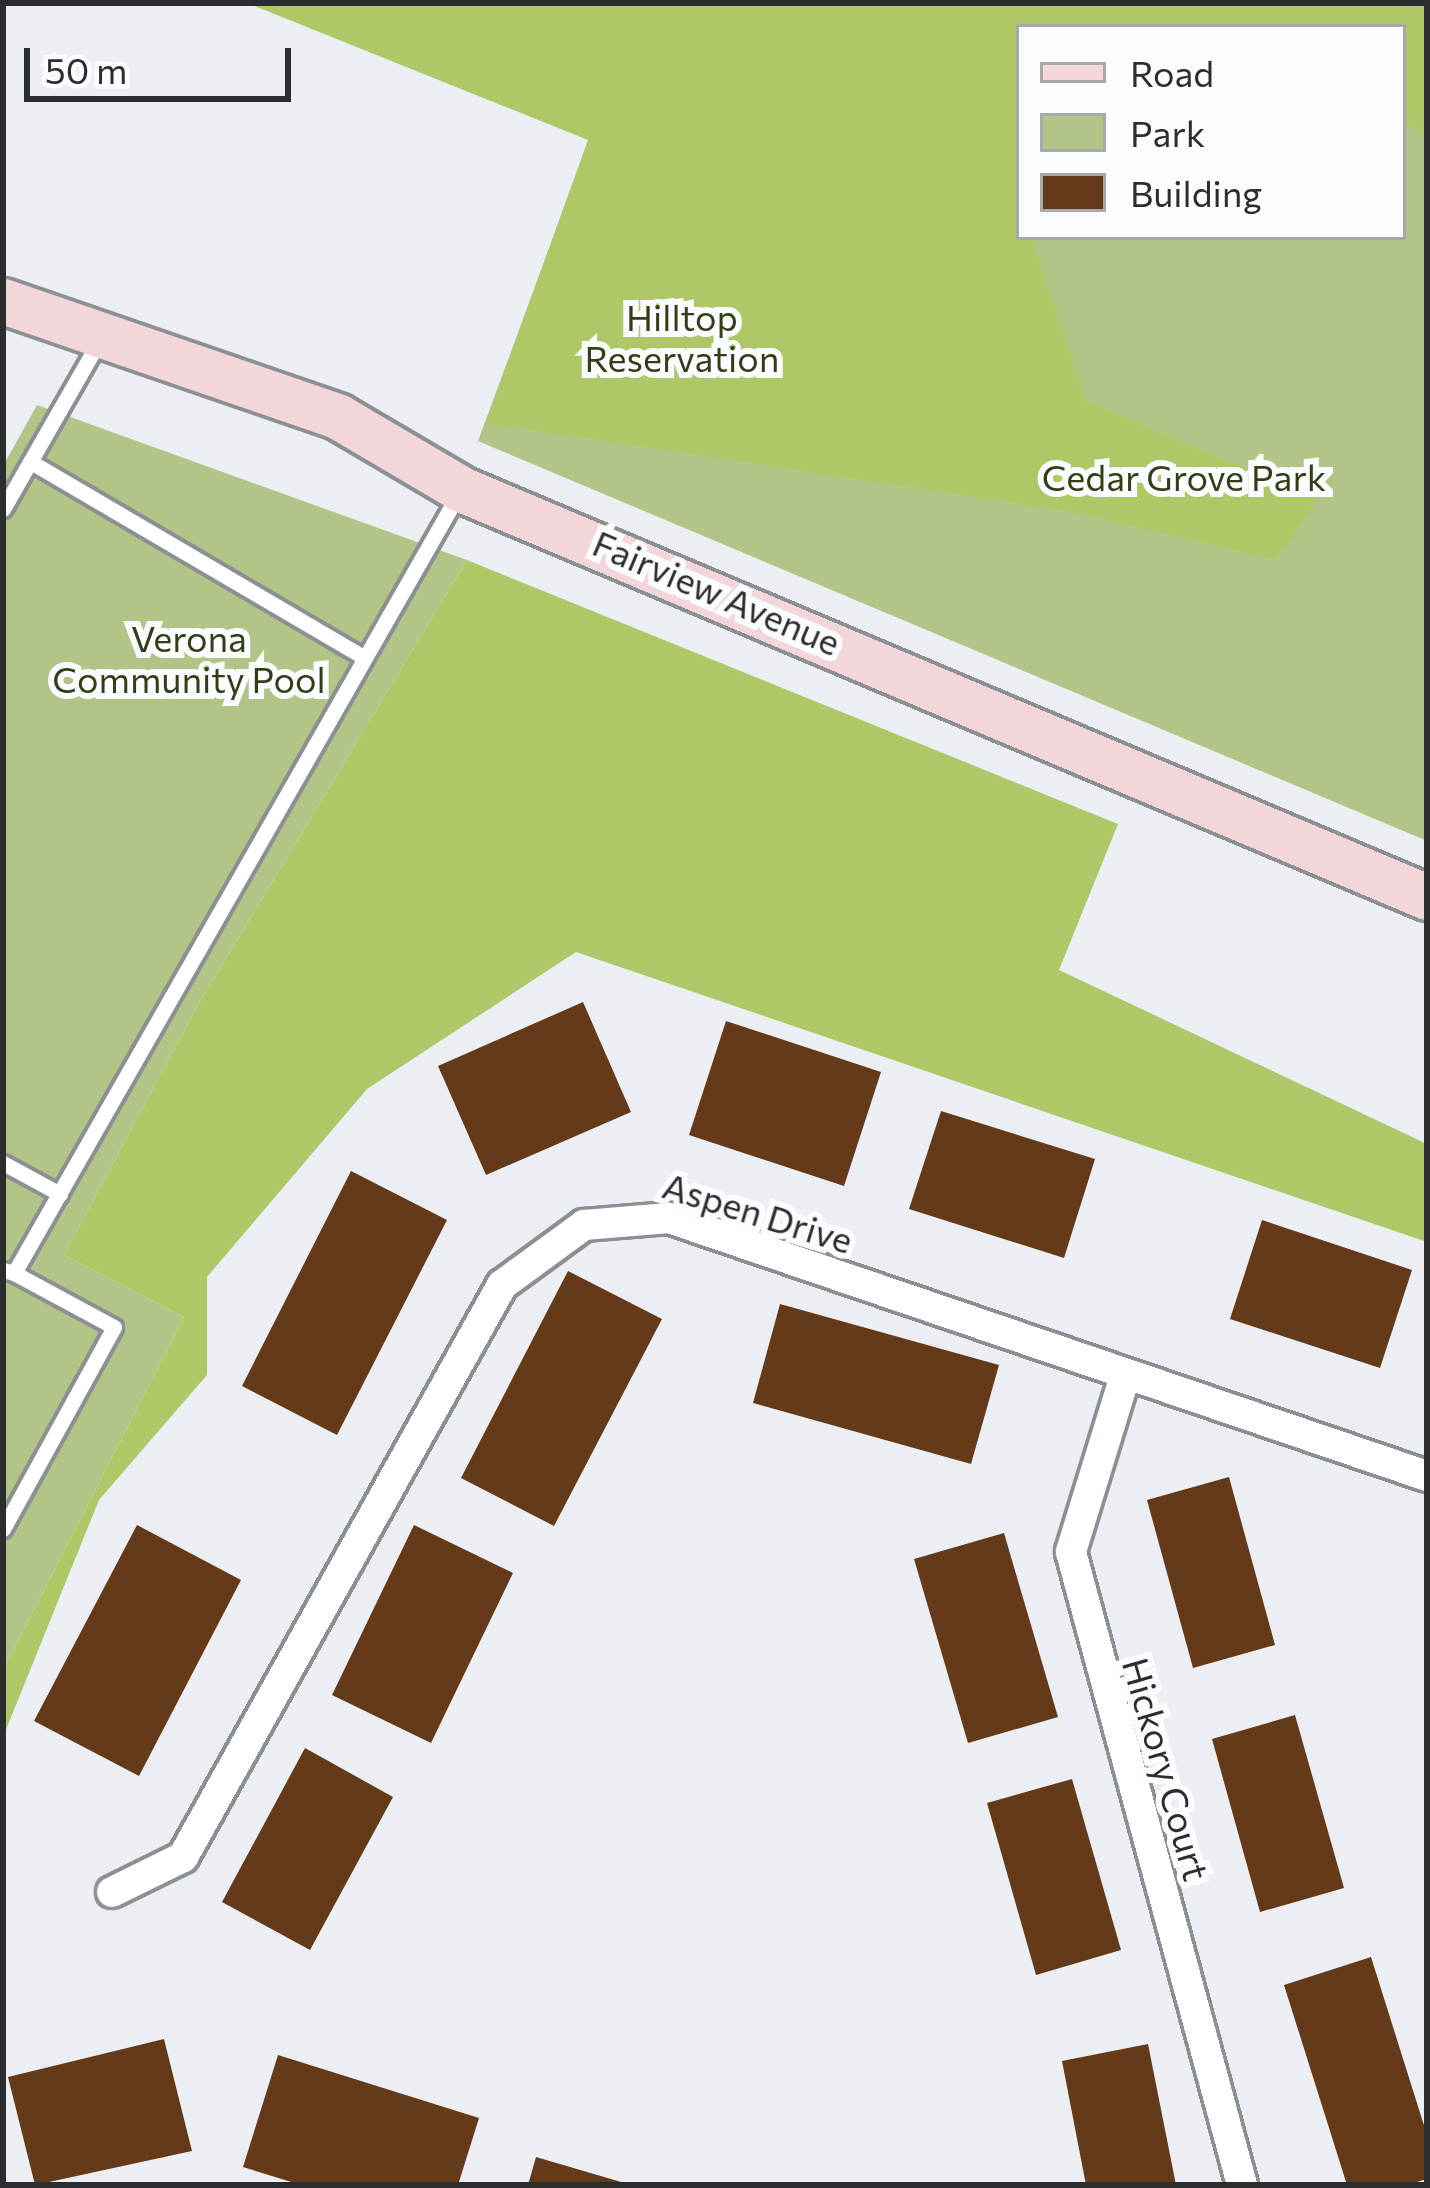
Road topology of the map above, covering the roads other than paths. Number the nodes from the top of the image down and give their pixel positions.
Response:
1 (3, 301) edge
2 (103, 335) junction
3 (31, 462) junction
4 (461, 489) junction
5 (3, 509) edge
6 (363, 657) junction
7 (1427, 897) edge
8 (3, 1163) edge
9 (60, 1194) junction
10 (9, 1271) edge
11 (1125, 1376) junction
12 (1427, 1476) edge
13 (3, 1529) edge
14 (112, 1892) dead end
15 (1242, 2185) edge

1 - 2 main road, Fairview Avenue
2 - 3 lane
2 - 4 main road, Fairview Avenue
3 - 5 lane
3 - 6 lane
4 - 6 lane
4 - 7 main road, Fairview Avenue
6 - 9 lane
8 - 9 lane
9 - 10 lane
10 - 13 lane
11 - 12 street, Aspen Drive
11 - 14 street, Aspen Drive
11 - 15 street, Hickory Court

